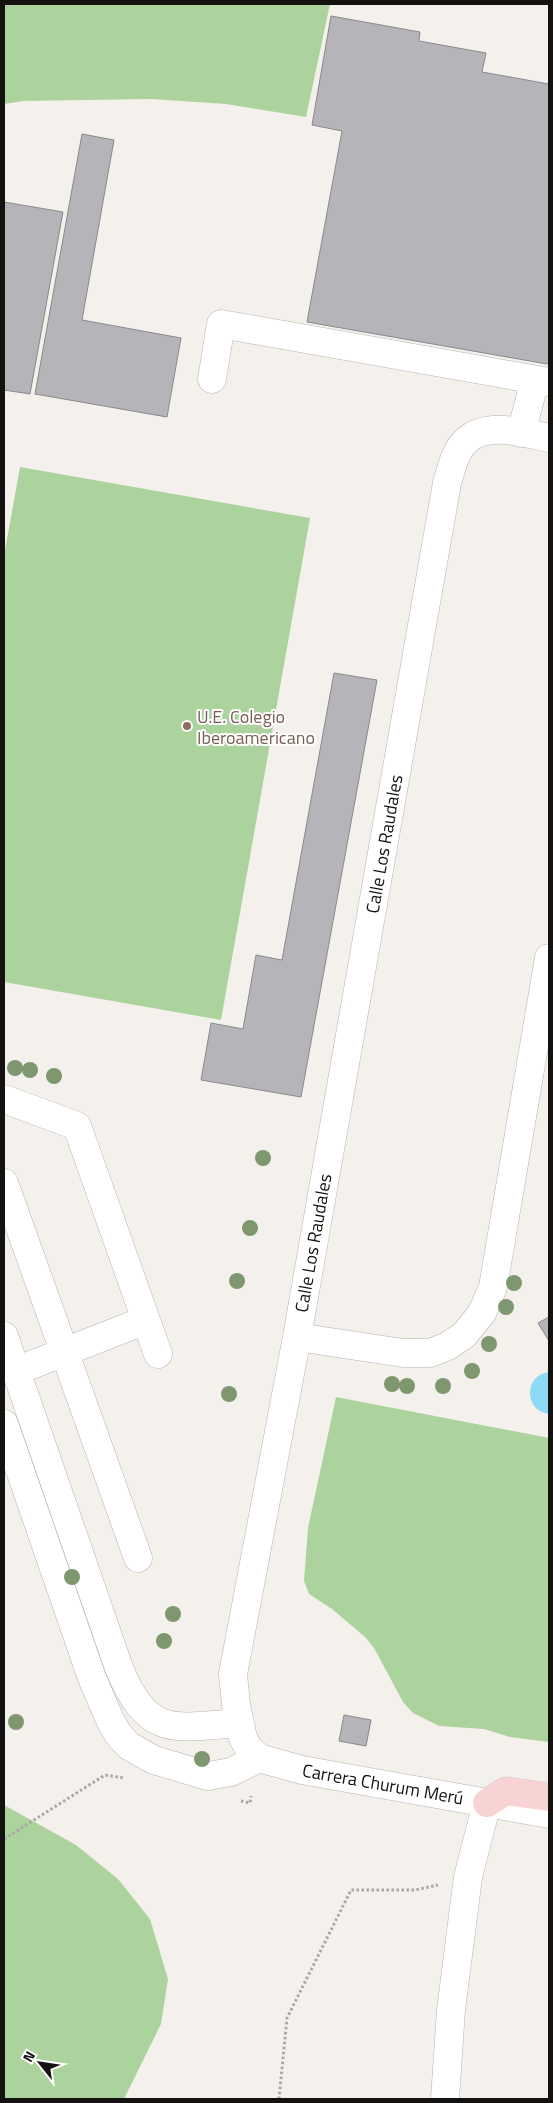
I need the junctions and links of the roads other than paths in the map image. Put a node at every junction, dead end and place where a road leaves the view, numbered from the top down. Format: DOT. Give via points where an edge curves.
graph roads {
  1 [pos="212,379"];
  2 [pos="542,381"];
  3 [pos="521,432"];
  4 [pos="549,438"];
  5 [pos="549,958"];
  6 [pos="538,1085"];
  7 [pos="4,1100"];
  8 [pos="4,1183"];
  9 [pos="146,1320"];
  10 [pos="4,1336"];
  11 [pos="297,1336"];
  12 [pos="64,1352"];
  13 [pos="158,1354"];
  14 [pos="16,1370"];
  15 [pos="4,1424"];
  16 [pos="138,1558"];
  17 [pos="239,1722"];
  18 [pos="259,1758"];
  19 [pos="549,1797"];
  20 [pos="487,1803"];
  21 [pos="549,1814"];
  22 [pos="445,2099"];
  1 -- 2 [label="street" via="221,324"];
  2 -- 3 [label="street"];
  3 -- 4 [label="street, Calle Los Raudales"];
  3 -- 11 [label="street, Calle Los Raudales" via="482,432 466,441 455,459 447,483"];
  5 -- 6 [label="street, Calle Los Raudales"];
  6 -- 11 [label="street, Calle Los Raudales" via="493,1287 482,1313 464,1335 430,1353 403,1353"];
  7 -- 9 [label="street" via="77,1126"];
  8 -- 12 [label="street"];
  9 -- 12 [label="street"];
  9 -- 13 [label="street"];
  10 -- 14 [label="street"];
  11 -- 17 [label="street, Calle Los Raudales" via="233,1674"];
  12 -- 14 [label="street"];
  12 -- 16 [label="street"];
  14 -- 17 [label="street" via="119,1668 135,1702 152,1717 174,1726"];
  15 -- 18 [label="street" via="92,1678 118,1734 129,1746 154,1760 208,1776 231,1772"];
  17 -- 18 [label="street" via="249,1749"];
  18 -- 20 [label="street, Carrera Churum Merú" via="302,1770"];
  19 -- 20 [label="main road" via="506,1791"];
  20 -- 21 [label="street, Carrera Churum Merú"];
  20 -- 22 [label="street" via="468,1877 451,2010"];
}
